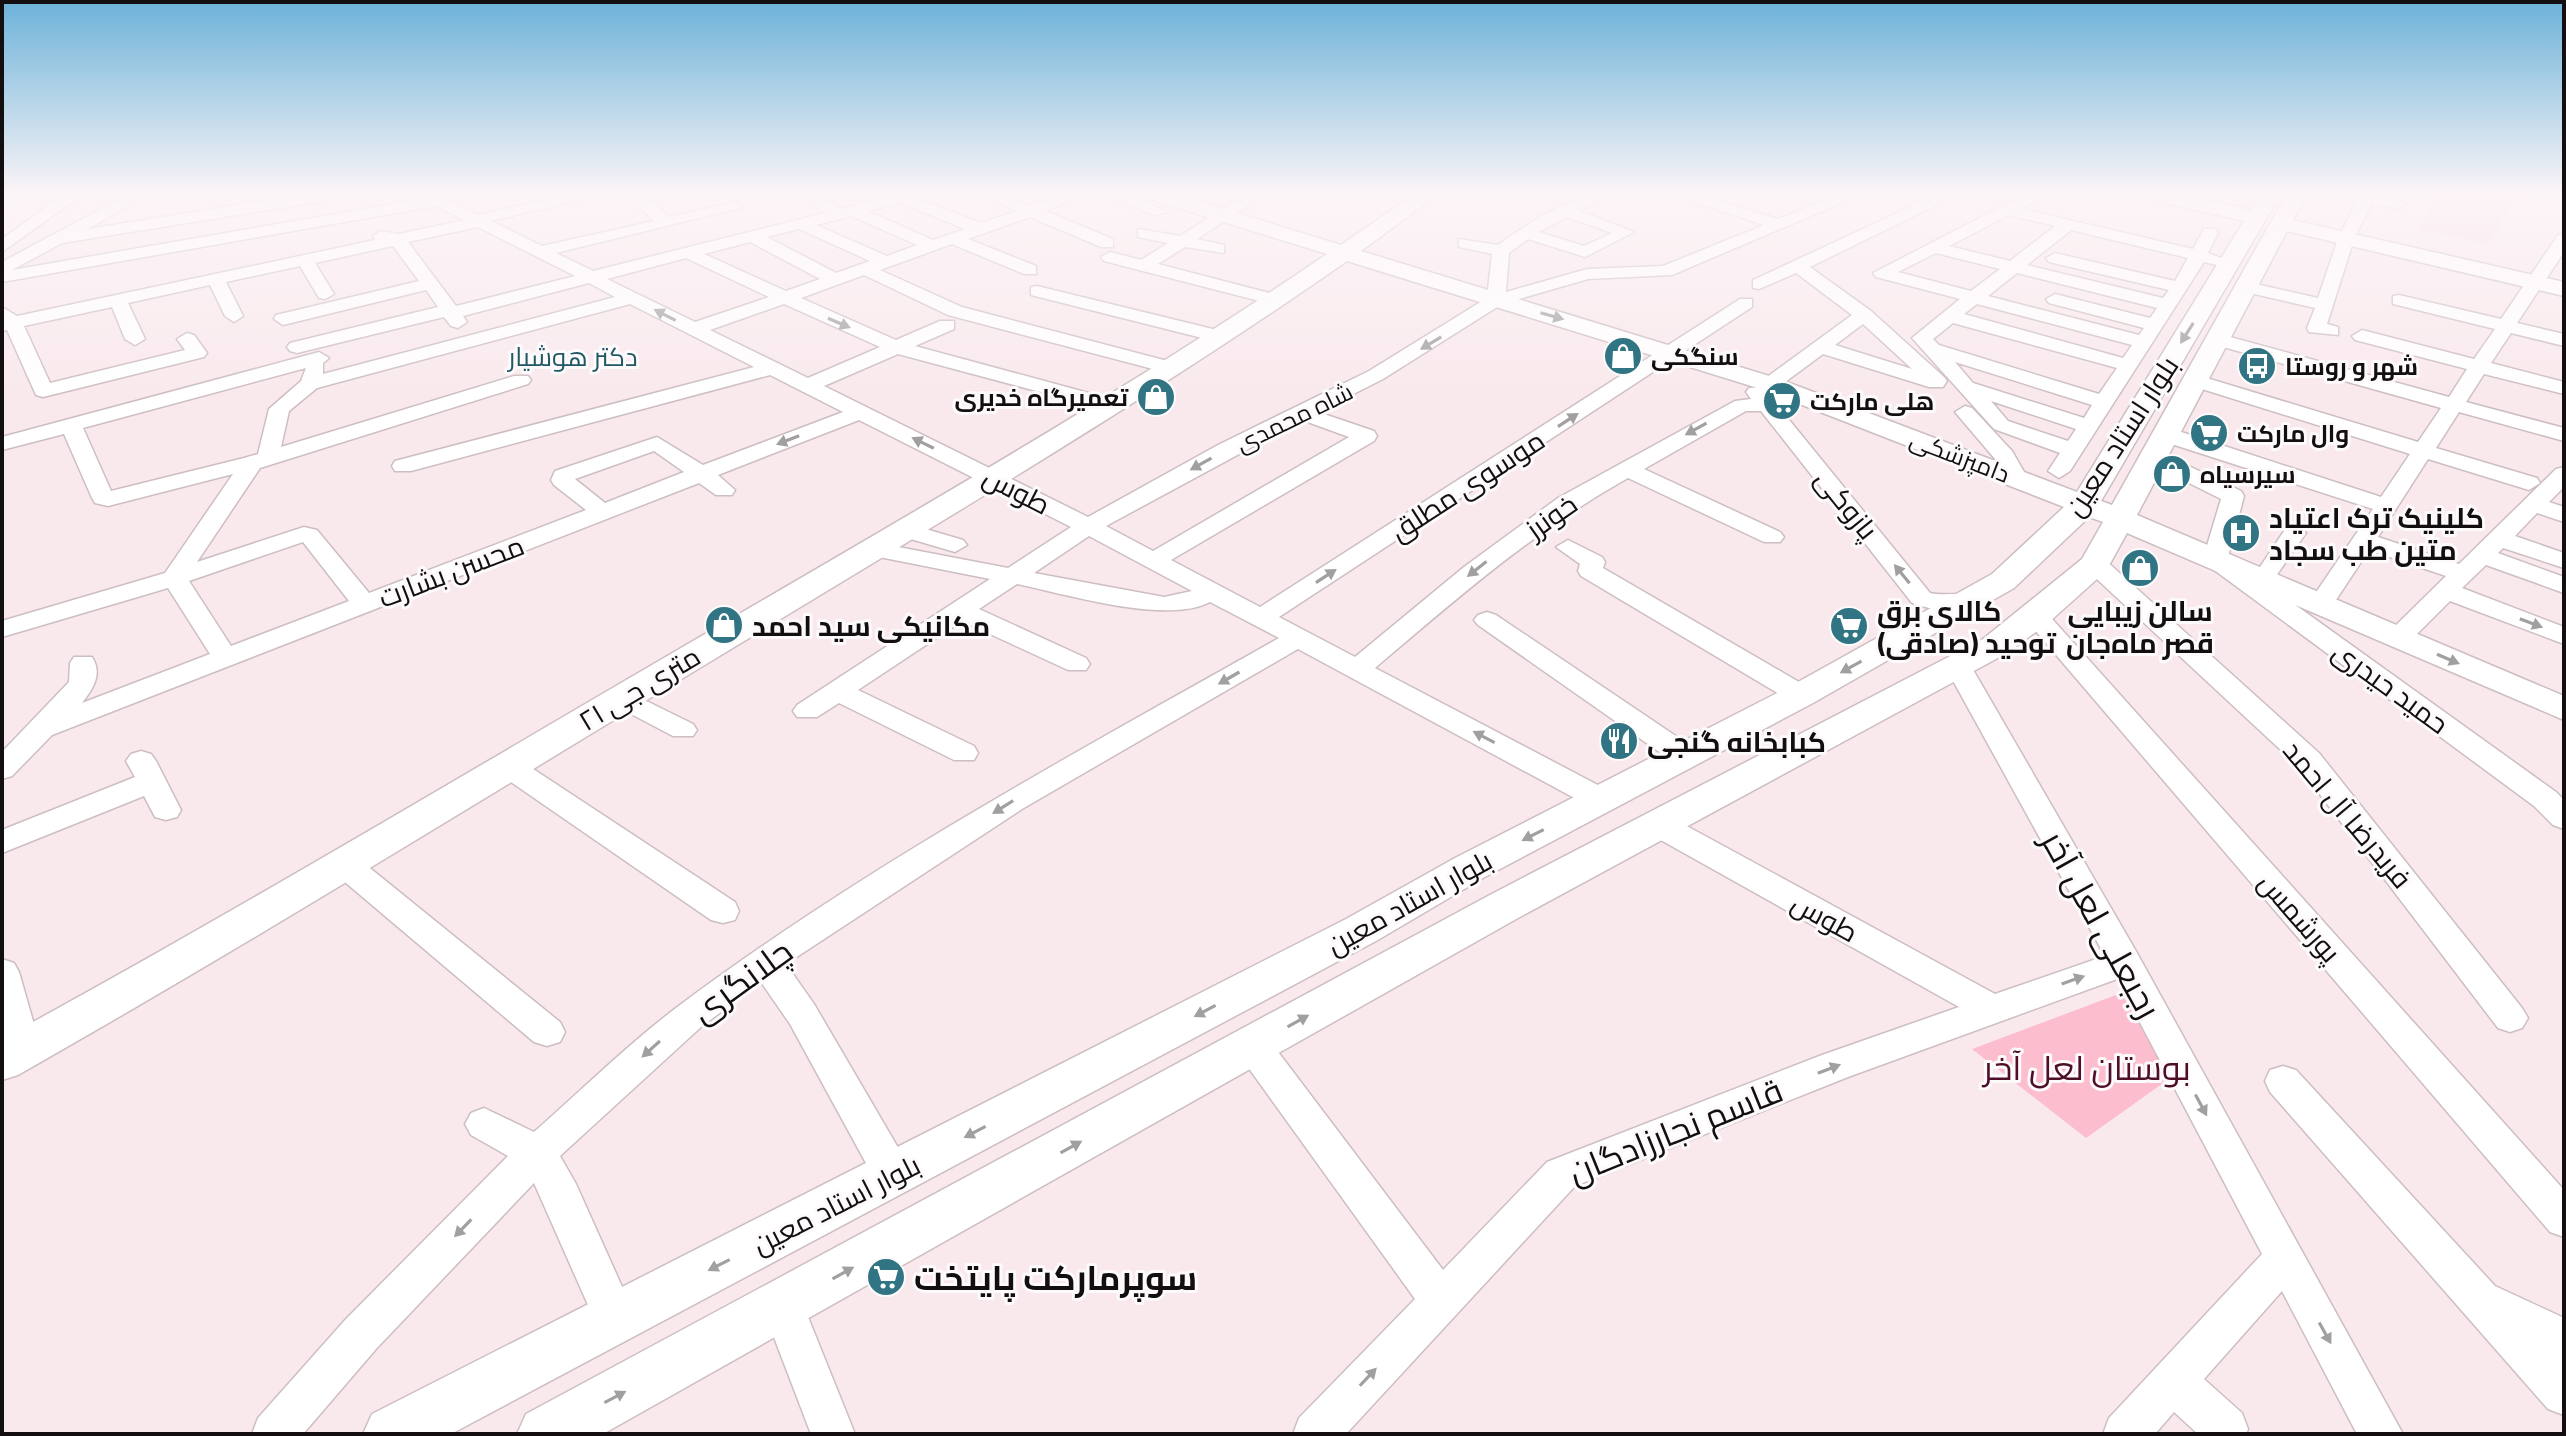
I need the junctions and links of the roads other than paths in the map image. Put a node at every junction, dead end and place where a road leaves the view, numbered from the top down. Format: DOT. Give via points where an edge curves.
graph roads {
  1 [pos="95,262"];
  2 [pos="233,262"];
  3 [pos="255,262"];
  4 [pos="306,262"];
  5 [pos="414,262"];
  6 [pos="560,262"];
  7 [pos="647,262"];
  8 [pos="707,262"];
  9 [pos="802,262"];
  10 [pos="886,262"];
  11 [pos="1010,262"];
  12 [pos="1135,262"];
  13 [pos="1150,262"];
  14 [pos="1329,262"];
  15 [pos="1375,262"];
  16 [pos="1500,262"];
  17 [pos="1687,262"];
  18 [pos="1802,262"];
  19 [pos="1903,262"];
  20 [pos="1914,262"];
  21 [pos="1993,262"];
  22 [pos="2019,262"];
  23 [pos="2074,262"];
  24 [pos="2190,262"];
  25 [pos="2192,262"];
  26 [pos="2254,262"];
  27 [pos="2339,262"];
  28 [pos="2446,262"];
  29 [pos="2557,262"];
  30 [pos="2195,263"];
  31 [pos="2231,263"];
  32 [pos="219,265"];
  33 [pos="1796,265"];
  34 [pos="1143,266"];
  35 [pos="2013,267"];
  36 [pos="1936,268"];
  37 [pos="865,269"];
  38 [pos="1030,270"];
  39 [pos="1964,275"];
  40 [pos="2,277"];
  41 [pos="589,277"];
  42 [pos="836,280"];
  43 [pos="1993,283"];
  44 [pos="2538,283"];
  45 [pos="430,284"];
  46 [pos="1759,284"];
  47 [pos="1084,285"];
  48 [pos="2179,287"];
  49 [pos="2247,287"];
  50 [pos="2564,289"];
  51 [pos="325,294"];
  52 [pos="122,297"];
  53 [pos="1974,297"];
  54 [pos="631,298"];
  55 [pos="782,298"];
  56 [pos="1127,298"];
  57 [pos="1275,300"];
  58 [pos="1496,300"];
  59 [pos="2399,300"];
  60 [pos="1746,303"];
  61 [pos="2168,305"];
  62 [pos="2325,305"];
  63 [pos="1108,309"];
  64 [pos="453,315"];
  65 [pos="1864,315"];
  66 [pos="234,316"];
  67 [pos="1950,316"];
  68 [pos="6,320"];
  69 [pos="947,325"];
  70 [pos="2156,325"];
  71 [pos="2509,326"];
  72 [pos="694,329"];
  73 [pos="2331,331"];
  74 [pos="2362,336"];
  75 [pos="1222,337"];
  76 [pos="135,339"];
  77 [pos="2216,339"];
  78 [pos="2564,340"];
  79 [pos="297,342"];
  80 [pos="2142,342"];
  81 [pos="897,347"];
  82 [pos="1820,347"];
  83 [pos="1932,349"];
  84 [pos="1673,352"];
  85 [pos="2127,365"];
  86 [pos="2482,366"];
  87 [pos="772,368"];
  88 [pos="1172,368"];
  89 [pos="521,380"];
  90 [pos="2193,380"];
  91 [pos="310,384"];
  92 [pos="1940,384"];
  93 [pos="211,386"];
  94 [pos="808,386"];
  95 [pos="1966,387"];
  96 [pos="2564,388"];
  97 [pos="1769,395"];
  98 [pos="2104,402"];
  99 [pos="1111,405"];
  100 [pos="2455,406"];
  101 [pos="861,412"];
  102 [pos="1301,413"];
  103 [pos="2131,423"];
  104 [pos="71,425"];
  105 [pos="2088,426"];
  106 [pos="2564,435"];
  107 [pos="2,444"];
  108 [pos="2158,445"];
  109 [pos="2073,450"];
  110 [pos="2425,451"];
  111 [pos="2239,458"];
  112 [pos="260,460"];
  113 [pos="403,466"];
  114 [pos="1625,468"];
  115 [pos="2059,471"];
  116 [pos="701,474"];
  117 [pos="2016,477"];
  118 [pos="992,478"];
  119 [pos="2561,481"];
  120 [pos="2216,486"];
  121 [pos="724,490"];
  122 [pos="2531,493"];
  123 [pos="2084,505"];
  124 [pos="2387,506"];
  125 [pos="602,512"];
  126 [pos="2564,515"];
  127 [pos="2119,518"];
  128 [pos="1088,526"];
  129 [pos="905,530"];
  130 [pos="2294,533"];
  131 [pos="1772,537"];
  132 [pos="2364,540"];
  133 [pos="2046,544"];
  134 [pos="955,545"];
  135 [pos="2491,546"];
  136 [pos="1568,547"];
  137 [pos="872,549"];
  138 [pos="2215,559"];
  139 [pos="1153,561"];
  140 [pos="2097,561"];
  141 [pos="2564,561"];
  142 [pos="1012,576"];
  143 [pos="174,578"];
  144 [pos="2264,580"];
  145 [pos="2454,582"];
  146 [pos="1999,585"];
  147 [pos="2564,586"];
  148 [pos="1211,591"];
  149 [pos="1967,602"];
  150 [pos="365,604"];
  151 [pos="2321,604"];
  152 [pos="960,610"];
  153 [pos="2036,616"];
  154 [pos="1260,618"];
  155 [pos="1487,620"];
  156 [pos="2,629"];
  157 [pos="2564,636"];
  158 [pos="2398,638"];
  159 [pos="1297,639"];
  160 [pos="226,658"];
  161 [pos="83,663"];
  162 [pos="1077,664"];
  163 [pos="1959,668"];
  164 [pos="1357,669"];
  165 [pos="837,691"];
  166 [pos="1801,695"];
  167 [pos="622,698"];
  168 [pos="2564,709"];
  169 [pos="807,711"];
  170 [pos="41,729"];
  171 [pos="683,730"];
  172 [pos="964,753"];
  173 [pos="1685,756"];
  174 [pos="508,766"];
  175 [pos="2,769"];
  176 [pos="1602,800"];
  177 [pos="166,810"];
  178 [pos="2564,818"];
  179 [pos="1661,826"];
  180 [pos="2,842"];
  181 [pos="344,864"];
  182 [pos="1469,868"];
  183 [pos="1503,907"];
  184 [pos="723,911"];
  185 [pos="1361,930"];
  186 [pos="765,961"];
  187 [pos="2125,962"];
  188 [pos="2,972"];
  189 [pos="1383,974"];
  190 [pos="1990,1008"];
  191 [pos="2510,1018"];
  192 [pos="547,1032"];
  193 [pos="1253,1046"];
  194 [pos="12,1055"];
  195 [pos="2283,1081"];
  196 [pos="484,1124"];
  197 [pos="537,1153"];
  198 [pos="893,1175"];
  199 [pos="2564,1219"];
  200 [pos="2283,1260"];
  201 [pos="1440,1299"];
  202 [pos="2482,1299"];
  203 [pos="783,1306"];
  204 [pos="615,1318"];
  205 [pos="2564,1340"];
  206 [pos="2173,1381"];
  207 [pos="2564,1393"];
  208 [pos="2226,1429"];
  209 [pos="274,1434"];
  210 [pos="392,1434"];
  211 [pos="546,1434"];
  212 [pos="833,1434"];
  213 [pos="1315,1434"];
  214 [pos="2125,1434"];
  215 [pos="2381,1434"];
  1 -- 40 [label="street"];
  2 -- 32 [label="street"];
  3 -- 32 [label="street"];
  4 -- 51 [label="street"];
  5 -- 45 [label="street"];
  6 -- 41 [label="street, طوس"];
  7 -- 41 [label="street"];
  8 -- 55 [label="street"];
  9 -- 42 [label="street"];
  10 -- 37 [label="street"];
  11 -- 38 [label="street"];
  12 -- 34 [label="street"];
  13 -- 34 [label="street"];
  14 -- 57 [label="main road, ۲۱ متری جی"];
  15 -- 58 [label="main road, دامپزشکی"];
  16 -- 58 [label="street"];
  17 -- 58 [label="street, شاه محمدی" via="1666,271 1587,274"];
  18 -- 33 [label="street"];
  19 -- 53 [label="street" via="1882,273"];
  20 -- 36 [label="street"];
  21 -- 35 [label="street"];
  22 -- 35 [label="street"];
  23 -- 48 [label="street"];
  24 -- 30 [label="street"];
  25 -- 30 [label="street"];
  26 -- 49 [label="main road, بلوار استاد معین"];
  27 -- 62 [label="street"];
  28 -- 44 [label="main road"];
  29 -- 44 [label="street"];
  30 -- 31 [label="street"];
  30 -- 48 [label="street"];
  31 -- 103 [label="main road, بلوار استاد معین, one-way"];
  32 -- 52 [label="street"];
  32 -- 66 [label="street"];
  33 -- 46 [label="street"];
  33 -- 65 [label="street"];
  34 -- 57 [label="street" via="1187,270"];
  35 -- 43 [label="street"];
  35 -- 61 [label="street"];
  37 -- 42 [label="street"];
  37 -- 88 [label="street" via="955,311"];
  39 -- 43 [label="street"];
  41 -- 54 [label="street, طوس"];
  41 -- 64 [label="street"];
  42 -- 55 [label="street"];
  43 -- 53 [label="street"];
  43 -- 70 [label="street"];
  44 -- 50 [label="main road"];
  44 -- 71 [label="street"];
  45 -- 64 [label="street"];
  45 -- 79 [label="street"];
  47 -- 63 [label="street" via="1061,278 1037,291"];
  48 -- 61 [label="street"];
  49 -- 62 [label="street"];
  49 -- 77 [label="main road, بلوار استاد معین"];
  52 -- 68 [label="street"];
  52 -- 76 [label="street"];
  53 -- 67 [label="street"];
  53 -- 80 [label="street"];
  72 -- 54 [label="street, طوس, one-way"];
  54 -- 91 [label="street"];
  55 -- 72 [label="street"];
  55 -- 81 [label="street, one-way"];
  56 -- 63 [label="street"];
  57 -- 75 [label="main road, ۲۱ متری جی"];
  58 -- 84 [label="main road, دامپزشکی, one-way"];
  58 -- 102 [label="street, شاه محمدی, one-way" via="1400,361"];
  59 -- 71 [label="street"];
  60 -- 84 [label="street, موسوی مطلق"];
  61 -- 70 [label="street"];
  62 -- 73 [label="street" via="2316,328"];
  63 -- 75 [label="street"];
  64 -- 79 [label="street"];
  65 -- 82 [label="street"];
  65 -- 92 [label="street"];
  67 -- 83 [label="street" via="1922,338"];
  67 -- 85 [label="street"];
  68 -- 93 [label="street" via="43,391 188,348"];
  69 -- 81 [label="street"];
  70 -- 80 [label="street"];
  71 -- 78 [label="street"];
  71 -- 86 [label="street"];
  72 -- 87 [label="street, طوس"];
  74 -- 86 [label="street"];
  75 -- 88 [label="main road, ۲۱ متری جی"];
  77 -- 90 [label="main road, بلوار استاد معین"];
  77 -- 100 [label="street"];
  79 -- 91 [label="street"];
  79 -- 93 [label="street"];
  80 -- 85 [label="street"];
  81 -- 94 [label="street"];
  81 -- 99 [label="street"];
  82 -- 92 [label="street"];
  82 -- 97 [label="street"];
  83 -- 95 [label="street"];
  83 -- 98 [label="street"];
  84 -- 97 [label="main road, دامپزشکی" via="1742,375"];
  154 -- 84 [label="street, موسوی مطلق, one-way"];
  85 -- 98 [label="street"];
  86 -- 96 [label="street"];
  86 -- 100 [label="street"];
  87 -- 94 [label="street, طوس"];
  87 -- 113 [label="street" via="624,400 581,427"];
  88 -- 99 [label="main road, ۲۱ متری جی"];
  89 -- 112 [label="street"];
  90 -- 108 [label="main road, بلوار استاد معین"];
  90 -- 110 [label="street"];
  91 -- 112 [label="street" via="279,409"];
  92 -- 117 [label="street"];
  93 -- 104 [label="street"];
  94 -- 101 [label="street, طوس"];
  95 -- 105 [label="street"];
  95 -- 109 [label="street" via="2001,425"];
  97 -- 114 [label="street, خونرز, one-way"];
  97 -- 117 [label="main road, دامپزشکی"];
  149 -- 97 [label="street, پازوکی, one-way" via="1941,604 1921,598"];
  98 -- 105 [label="street"];
  99 -- 118 [label="main road, ۲۱ متری جی"];
  100 -- 106 [label="street"];
  100 -- 110 [label="street"];
  101 -- 116 [label="street, محسن بشارت, one-way"];
  118 -- 101 [label="street, طوس, one-way"];
  102 -- 128 [label="street, شاه محمدی, one-way"];
  102 -- 139 [label="street" via="1366,436"];
  103 -- 108 [label="main road"];
  103 -- 123 [label="main road, بلوار استاد معین"];
  104 -- 107 [label="street"];
  104 -- 112 [label="street" via="103,499"];
  105 -- 109 [label="street"];
  108 -- 111 [label="street"];
  108 -- 120 [label="street"];
  108 -- 127 [label="main road, بلوار استاد معین"];
  109 -- 115 [label="street"];
  110 -- 122 [label="street"];
  110 -- 124 [label="street"];
  111 -- 120 [label="street"];
  111 -- 124 [label="street"];
  112 -- 143 [label="street"];
  114 -- 131 [label="street"];
  114 -- 164 [label="street, خونرز, one-way" via="1540,522"];
  116 -- 121 [label="street"];
  116 -- 125 [label="street, محسن بشارت"];
  116 -- 125 [label="street" via="657,443 563,476"];
  117 -- 123 [label="main road, دامپزشکی"];
  117 -- 133 [label="main road" via="2035,509"];
  118 -- 128 [label="street, طوس"];
  118 -- 129 [label="main road, ۲۱ متری جی"];
  119 -- 122 [label="street"];
  120 -- 138 [label="street" via="2233,496"];
  122 -- 126 [label="street"];
  122 -- 135 [label="street"];
  123 -- 127 [label="main road, دامپزشکی"];
  123 -- 133 [label="main road, بلوار استاد معین"];
  124 -- 132 [label="street"];
  125 -- 150 [label="street, محسن بشارت"];
  127 -- 138 [label="main road, دامپزشکی"];
  127 -- 140 [label="main road, بلوار استاد معین"];
  128 -- 139 [label="street, طوس"];
  128 -- 142 [label="street, شاه محمدی"];
  129 -- 134 [label="street"];
  129 -- 137 [label="main road, ۲۱ متری جی"];
  130 -- 144 [label="street"];
  132 -- 145 [label="street"];
  132 -- 151 [label="street"];
  133 -- 146 [label="main road, بلوار استاد معین"];
  135 -- 141 [label="street"];
  135 -- 145 [label="street"];
  135 -- 147 [label="street"];
  136 -- 166 [label="street" via="1593,562 1590,571"];
  137 -- 142 [label="street"];
  137 -- 167 [label="main road, ۲۱ متری جی"];
  138 -- 140 [label="main road" via="2140,546 2122,548"];
  138 -- 144 [label="main road, دامپزشکی"];
  138 -- 178 [label="street, حمید حیدری"];
  139 -- 148 [label="street, طوس"];
  140 -- 153 [label="main road, بلوار استاد معین"];
  140 -- 191 [label="street, فریدرضا آل احمد" via="2309,760"];
  142 -- 148 [label="street" via="1175,606"];
  142 -- 152 [label="street, شاه محمدی"];
  143 -- 150 [label="street" via="309,535"];
  143 -- 156 [label="street"];
  143 -- 160 [label="street"];
  144 -- 151 [label="main road, دامپزشکی"];
  145 -- 157 [label="street, one-way"];
  145 -- 158 [label="street"];
  146 -- 149 [label="main road, بلوار استاد معین"];
  146 -- 153 [label="main road" via="2022,580 2039,584 2046,594"];
  148 -- 154 [label="street, طوس"];
  149 -- 166 [label="main road, بلوار استاد معین, one-way"];
  150 -- 160 [label="street, محسن بشارت"];
  151 -- 158 [label="main road, دامپزشکی"];
  152 -- 162 [label="street"];
  152 -- 165 [label="street, شاه محمدی"];
  153 -- 163 [label="main road, بلوار استاد معین"];
  153 -- 199 [label="street, پورشمس"];
  154 -- 159 [label="street, طوس"];
  155 -- 173 [label="street"];
  158 -- 168 [label="main road, دامپزشکی, one-way"];
  159 -- 164 [label="street, طوس"];
  159 -- 186 [label="street, چلانگری, one-way" via="1011,802"];
  160 -- 170 [label="street, محسن بشارت"];
  161 -- 170 [label="street" via="83,683"];
  163 -- 179 [label="main road, بلوار استاد معین"];
  163 -- 187 [label="street, رجبعلی لعل آخر"];
  176 -- 164 [label="street, طوس, one-way"];
  165 -- 169 [label="street, شاه محمدی"];
  165 -- 172 [label="street"];
  166 -- 173 [label="main road, بلوار استاد معین"];
  167 -- 171 [label="street"];
  167 -- 174 [label="main road, ۲۱ متری جی"];
  170 -- 175 [label="street"];
  173 -- 176 [label="main road, بلوار استاد معین"];
  174 -- 181 [label="main road, ۲۱ متری جی"];
  174 -- 184 [label="street"];
  176 -- 182 [label="main road, بلوار استاد معین, one-way"];
  177 -- 180 [label="street" via="146,771"];
  179 -- 183 [label="main road, بلوار استاد معین"];
  179 -- 190 [label="street, طوس"];
  181 -- 192 [label="street"];
  181 -- 194 [label="main road, ۲۱ متری جی"];
  182 -- 183 [label="main road" via="1447,888 1447,900 1471,913"];
  182 -- 185 [label="main road, بلوار استاد معین"];
  183 -- 189 [label="main road, بلوار استاد معین"];
  185 -- 189 [label="main road" via="1389,928 1406,945"];
  185 -- 198 [label="main road, بلوار استاد معین, one-way"];
  186 -- 197 [label="street, چلانگری, one-way" via="689,1017"];
  186 -- 198 [label="street" via="802,1014"];
  190 -- 187 [label="street, قاسم نجارزادگان, one-way"];
  187 -- 200 [label="street, رجبعلی لعل آخر, one-way"];
  188 -- 194 [label="street"];
  193 -- 189 [label="main road, بلوار استاد معین, one-way"];
  201 -- 190 [label="street, قاسم نجارزادگان, one-way" via="1561,1174"];
  193 -- 201 [label="street"];
  203 -- 193 [label="main road, بلوار استاد معین, one-way"];
  195 -- 202 [label="street"];
  196 -- 197 [label="street"];
  197 -- 204 [label="street" via="562,1196"];
  197 -- 209 [label="street, چلانگری, one-way" via="361,1334"];
  198 -- 204 [label="main road, بلوار استاد معین, one-way"];
  200 -- 206 [label="street"];
  200 -- 215 [label="street, رجبعلی لعل آخر, one-way"];
  213 -- 201 [label="street, قاسم نجارزادگان, one-way"];
  202 -- 205 [label="street"];
  202 -- 207 [label="street"];
  211 -- 203 [label="main road, بلوار استاد معین, one-way"];
  203 -- 212 [label="street"];
  204 -- 210 [label="main road, بلوار استاد معین"];
  206 -- 208 [label="street"];
  206 -- 214 [label="street"];
}
